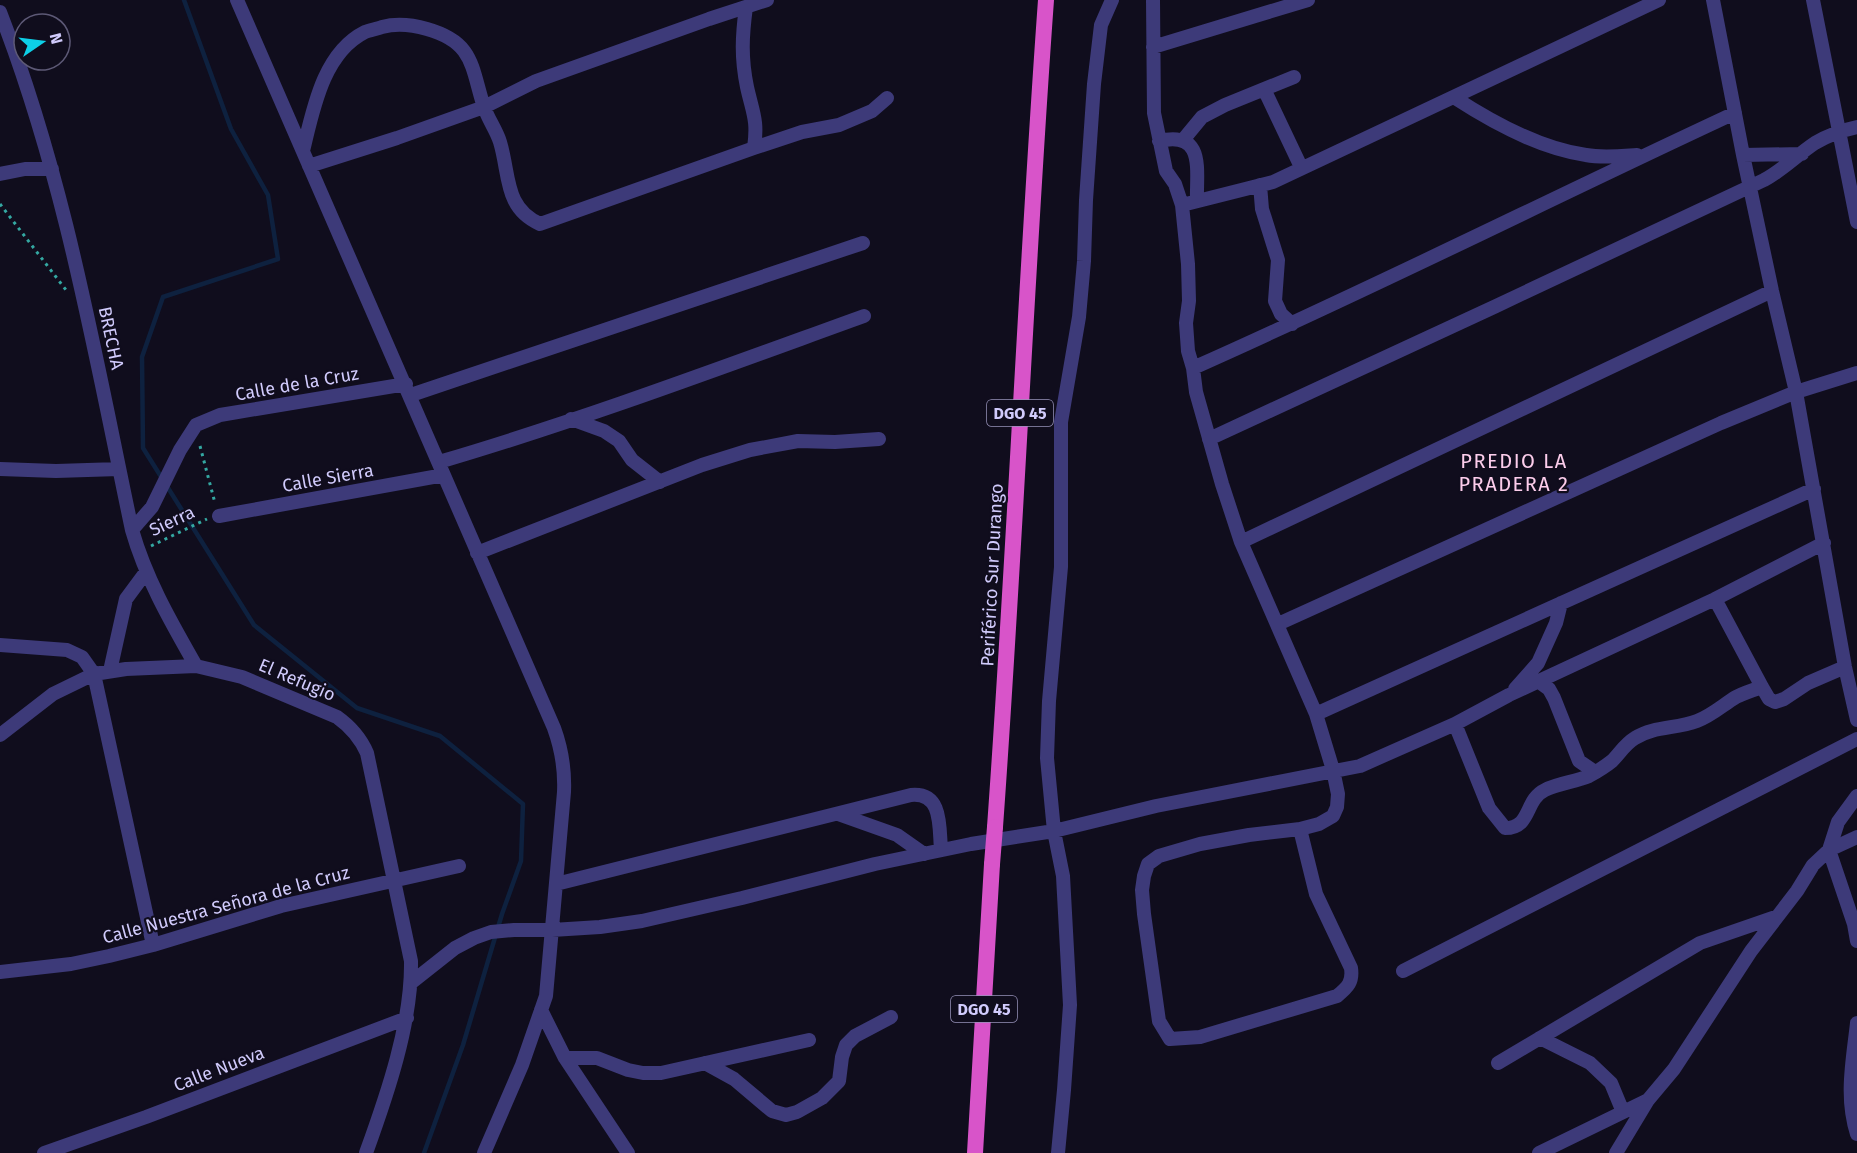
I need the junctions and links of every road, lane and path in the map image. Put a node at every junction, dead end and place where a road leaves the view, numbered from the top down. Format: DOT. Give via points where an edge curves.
graph roads {
  1 [pos="237,0"];
  2 [pos="767,0"];
  3 [pos="1047,0"];
  4 [pos="1112,0"];
  5 [pos="1153,0"];
  6 [pos="1308,0"];
  7 [pos="1659,0"];
  8 [pos="1713,0"];
  9 [pos="1813,0"];
  10 [pos="746,7"];
  11 [pos="0,12"];
  12 [pos="1153,47"];
  13 [pos="1294,77"];
  14 [pos="1264,89"];
  15 [pos="887,98"];
  16 [pos="1455,98"];
  17 [pos="484,107"];
  18 [pos="1735,114"];
  19 [pos="1857,127"];
  20 [pos="1840,131"];
  21 [pos="1183,140"];
  22 [pos="1160,141"];
  23 [pos="754,148"];
  24 [pos="303,151"];
  25 [pos="1647,154"];
  26 [pos="1802,154"];
  27 [pos="1743,155"];
  28 [pos="309,166"];
  29 [pos="1301,167"];
  30 [pos="52,169"];
  31 [pos="0,174"];
  32 [pos="1260,185"];
  33 [pos="1749,185"];
  34 [pos="1197,201"];
  35 [pos="0,204"];
  36 [pos="1182,205"];
  37 [pos="1857,222"];
  38 [pos="863,243"];
  39 [pos="1772,291"];
  40 [pos="69,293"];
  41 [pos="864,316"];
  42 [pos="1292,324"];
  43 [pos="1194,368"];
  44 [pos="1857,373"];
  45 [pos="408,390"];
  46 [pos="1796,392"];
  47 [pos="571,419"];
  48 [pos="196,425"];
  49 [pos="879,439"];
  50 [pos="1209,439"];
  51 [pos="439,462"];
  52 [pos="0,469"];
  53 [pos="119,469"];
  54 [pos="444,476"];
  55 [pos="660,482"];
  56 [pos="1814,489"];
  57 [pos="219,516"];
  58 [pos="132,530"];
  59 [pos="1241,542"];
  60 [pos="1824,543"];
  61 [pos="138,551"];
  62 [pos="477,553"];
  63 [pos="146,572"];
  64 [pos="1715,599"];
  65 [pos="1560,603"];
  66 [pos="1278,624"];
  67 [pos="0,645"];
  68 [pos="196,666"];
  69 [pos="1845,668"];
  70 [pos="110,671"];
  71 [pos="94,674"];
  72 [pos="1538,681"];
  73 [pos="1762,687"];
  74 [pos="1509,695"];
  75 [pos="1316,714"];
  76 [pos="1857,720"];
  77 [pos="1455,724"];
  78 [pos="1,732"];
  79 [pos="1857,740"];
  80 [pos="1333,770"];
  81 [pos="1595,772"];
  82 [pos="1857,796"];
  83 [pos="838,814"];
  84 [pos="1300,829"];
  85 [pos="1054,831"];
  86 [pos="1857,837"];
  87 [pos="941,850"];
  88 [pos="1828,850"];
  89 [pos="924,854"];
  90 [pos="459,866"];
  91 [pos="395,879"];
  92 [pos="556,884"];
  93 [pos="1778,916"];
  94 [pos="552,930"];
  95 [pos="1857,941"];
  96 [pos="153,945"];
  97 [pos="1403,971"];
  98 [pos="0,972"];
  99 [pos="412,982"];
  100 [pos="541,1010"];
  101 [pos="891,1017"];
  102 [pos="407,1018"];
  103 [pos="1857,1023"];
  104 [pos="1540,1038"];
  105 [pos="809,1040"];
  106 [pos="565,1058"];
  107 [pos="1498,1062"];
  108 [pos="705,1063"];
  109 [pos="1648,1100"];
  110 [pos="1623,1112"];
  111 [pos="1857,1134"];
  112 [pos="44,1153"];
  113 [pos="366,1153"];
  114 [pos="484,1153"];
  115 [pos="628,1153"];
  116 [pos="975,1153"];
  117 [pos="1058,1153"];
  118 [pos="1539,1153"];
  119 [pos="1616,1153"];
  1 -- 24 [label="street"];
  2 -- 10 [label="street"];
  3 -- 116 [label="highway, Periférico Sur Durango / DGO 45, bridge"];
  4 -- 85 [label="street" via="1101,25 1079,318 1061,422 1061,567 1047,758"];
  5 -- 12 [label="street"];
  6 -- 12 [label="street"];
  7 -- 16 [label="street"];
  8 -- 18 [label="street"];
  9 -- 20 [label="street"];
  10 -- 17 [label="street" via="536,81"];
  10 -- 23 [label="street" via="741,41 747,88 756,116"];
  11 -- 30 [label="street, BRECHA"];
  12 -- 22 [label="street" via="1154,113"];
  13 -- 14 [label="street"];
  14 -- 21 [label="street" via="1202,117"];
  14 -- 29 [label="street"];
  15 -- 23 [label="street" via="872,111 839,125"];
  16 -- 25 [label="street" via="1514,132 1551,146 1586,155"];
  16 -- 29 [label="street"];
  17 -- 23 [label="street" via="500,141 518,207 540,224"];
  17 -- 24 [label="street" via="471,60 460,46 430,30 410,25 387,26 365,32 343,48 328,72"];
  17 -- 28 [label="street"];
  18 -- 25 [label="street"];
  18 -- 27 [label="street"];
  19 -- 20 [label="street"];
  20 -- 26 [label="street"];
  20 -- 37 [label="street"];
  21 -- 22 [label="street"];
  21 -- 34 [label="street" via="1196,154"];
  22 -- 36 [label="street" via="1166,171"];
  24 -- 28 [label="street"];
  25 -- 42 [label="street"];
  26 -- 27 [label="street"];
  26 -- 33 [label="street" via="1779,171"];
  27 -- 33 [label="street"];
  28 -- 45 [label="street"];
  29 -- 32 [label="street"];
  30 -- 31 [label="street"];
  30 -- 53 [label="street, BRECHA" via="89,320"];
  32 -- 34 [label="street"];
  32 -- 42 [label="street" via="1262,209 1278,260 1275,302"];
  33 -- 39 [label="street"];
  33 -- 50 [label="street"];
  34 -- 36 [label="street"];
  35 -- 40 [label="path"];
  36 -- 43 [label="street" via="1188,264 1188,351"];
  38 -- 45 [label="street, Calle de la Cruz"];
  39 -- 46 [label="street"];
  39 -- 59 [label="street"];
  41 -- 47 [label="street"];
  42 -- 43 [label="street"];
  43 -- 50 [label="street" via="1196,392"];
  44 -- 46 [label="street"];
  45 -- 48 [label="street, Calle de la Cruz" via="220,415"];
  45 -- 51 [label="street"];
  46 -- 56 [label="street"];
  46 -- 66 [label="street"];
  47 -- 51 [label="street"];
  47 -- 55 [label="street" via="619,441 632,460"];
  48 -- 57 [label="path"];
  48 -- 58 [label="street" via="152,507"];
  49 -- 55 [label="street" via="780,443"];
  50 -- 59 [label="street"];
  51 -- 54 [label="street"];
  52 -- 53 [label="street"];
  53 -- 58 [label="street, BRECHA"];
  54 -- 57 [label="street, Calle Sierra"];
  54 -- 62 [label="street"];
  55 -- 62 [label="street"];
  56 -- 60 [label="street"];
  56 -- 65 [label="street"];
  57 -- 61 [label="path, Sierra"];
  58 -- 61 [label="street, BRECHA"];
  59 -- 66 [label="street"];
  60 -- 64 [label="street"];
  60 -- 69 [label="street"];
  61 -- 63 [label="street, BRECHA"];
  62 -- 92 [label="street" via="561,749 565,770"];
  63 -- 68 [label="street, BRECHA"];
  63 -- 70 [label="street" via="126,599"];
  64 -- 72 [label="street"];
  64 -- 73 [label="street"];
  65 -- 74 [label="street" via="1556,623 1538,663"];
  65 -- 75 [label="street"];
  66 -- 75 [label="street"];
  67 -- 71 [label="street" via="67,650 82,657"];
  68 -- 70 [label="street, El Refugio"];
  68 -- 91 [label="street, El Refugio" via="242,677 350,726 367,753"];
  69 -- 73 [label="street" via="1775,702"];
  69 -- 76 [label="street"];
  70 -- 71 [label="street, El Refugio"];
  71 -- 78 [label="street, El Refugio" via="53,694"];
  71 -- 96 [label="street"];
  72 -- 74 [label="street"];
  72 -- 81 [label="street" via="1554,698 1579,761"];
  73 -- 81 [label="street" via="1738,696 1697,721 1652,730 1635,738"];
  74 -- 77 [label="street"];
  75 -- 80 [label="street"];
  77 -- 80 [label="street" via="1360,765"];
  77 -- 81 [label="street" via="1489,808 1505,828 1519,824 1543,790"];
  79 -- 97 [label="street"];
  80 -- 84 [label="street" via="1338,794 1334,816"];
  80 -- 85 [label="street"];
  82 -- 88 [label="street" via="1838,822"];
  83 -- 87 [label="street" via="922,794 930,798 938,815"];
  83 -- 89 [label="street" via="897,835"];
  83 -- 92 [label="street"];
  84 -- 84 [label="street" via="1316,894 1351,968 1353,979 1348,988 1337,996 1200,1037 1170,1039 1159,1021 1144,914 1142,890 1148,864 1159,856 1189,847"];
  85 -- 87 [label="street"];
  85 -- 117 [label="street" via="1063,876 1070,1005"];
  86 -- 88 [label="street"];
  87 -- 89 [label="street"];
  88 -- 93 [label="street"];
  88 -- 95 [label="street"];
  89 -- 94 [label="street" via="642,921"];
  90 -- 91 [label="street, Calle Nuestra Señora de la Cruz"];
  91 -- 96 [label="street, Calle Nuestra Señora de la Cruz" via="281,906"];
  91 -- 99 [label="street, El Refugio"];
  92 -- 94 [label="street"];
  93 -- 104 [label="street" via="1700,943"];
  93 -- 109 [label="street" via="1674,1069"];
  94 -- 99 [label="street" via="491,932 474,938"];
  94 -- 100 [label="street" via="546,996"];
  96 -- 98 [label="street, Calle Nuestra Señora de la Cruz" via="71,964"];
  99 -- 102 [label="street, El Refugio"];
  100 -- 106 [label="street"];
  100 -- 114 [label="street"];
  101 -- 108 [label="street" via="846,1045 839,1081 822,1098 797,1112 772,1111 734,1079"];
  102 -- 112 [label="street, Calle Nueva"];
  102 -- 113 [label="street, El Refugio"];
  103 -- 111 [label="street" via="1850,1084"];
  104 -- 107 [label="street"];
  104 -- 110 [label="street" via="1590,1063 1611,1083"];
  105 -- 108 [label="street"];
  106 -- 108 [label="street" via="597,1058 643,1073"];
  106 -- 115 [label="street"];
  109 -- 110 [label="street"];
  109 -- 119 [label="street"];
  110 -- 118 [label="street"];
}
